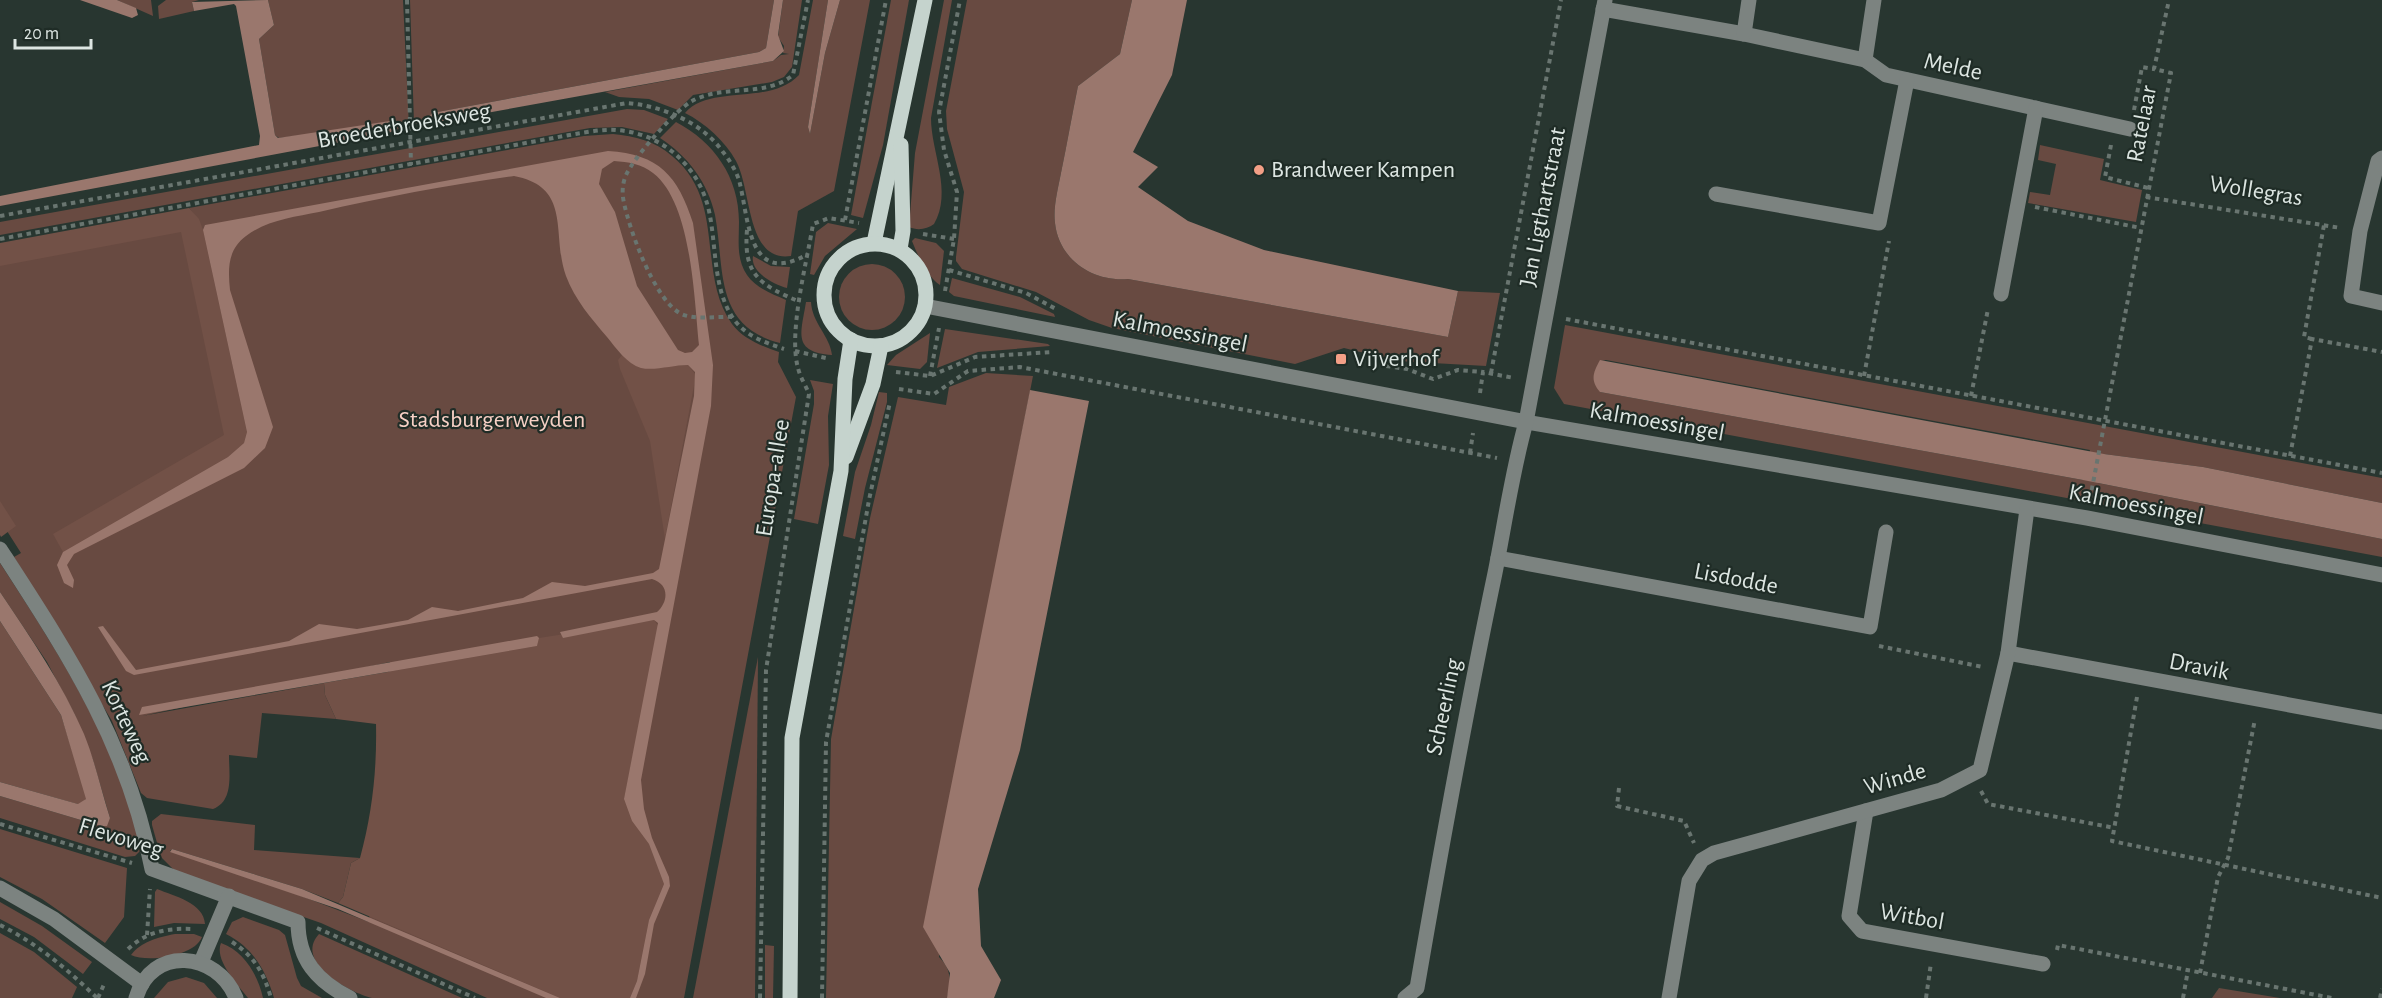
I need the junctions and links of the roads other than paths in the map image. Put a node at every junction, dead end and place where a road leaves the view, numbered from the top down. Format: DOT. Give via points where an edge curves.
graph roads {
  1 [pos="925,0"];
  2 [pos="1749,0"];
  3 [pos="1874,0"];
  4 [pos="1604,5"];
  5 [pos="1744,33"];
  6 [pos="1865,60"];
  7 [pos="1907,80"];
  8 [pos="2036,108"];
  9 [pos="901,124"];
  10 [pos="2123,127"];
  11 [pos="2382,158"];
  12 [pos="1716,194"];
  13 [pos="874,243"];
  14 [pos="900,249"];
  15 [pos="2001,294"];
  16 [pos="2382,303"];
  17 [pos="925,306"];
  18 [pos="851,340"];
  19 [pos="881,346"];
  20 [pos="1526,422"];
  21 [pos="841,471"];
  22 [pos="2028,509"];
  23 [pos="1886,532"];
  24 [pos="0,549"];
  25 [pos="1498,558"];
  26 [pos="2382,575"];
  27 [pos="2008,653"];
  28 [pos="2382,722"];
  29 [pos="1866,811"];
  30 [pos="152,870"];
  31 [pos="0,888"];
  32 [pos="229,896"];
  33 [pos="201,962"];
  34 [pos="2043,964"];
  35 [pos="139,991"];
  36 [pos="236,998"];
  37 [pos="350,998"];
  38 [pos="790,998"];
  39 [pos="1405,998"];
  40 [pos="1669,998"];
  1 -- 9 [label="main road"];
  2 -- 5 [label="street"];
  3 -- 6 [label="street"];
  4 -- 5 [label="street, Melde"];
  4 -- 20 [label="street, Jan Ligthartstraat"];
  5 -- 6 [label="street, Melde"];
  6 -- 7 [label="street, Melde" via="1886,75"];
  7 -- 8 [label="street, Melde"];
  7 -- 12 [label="street" via="1879,223"];
  8 -- 10 [label="street, Melde"];
  8 -- 15 [label="street"];
  9 -- 13 [label="main road"];
  9 -- 14 [label="main road"];
  11 -- 16 [label="street" via="2360,231 2351,296"];
  13 -- 14 [label="main road"];
  13 -- 18 [label="main road" via="852,249 835,263 825,283 825,305 834,326"];
  14 -- 17 [label="main road" via="916,263 925,282"];
  17 -- 19 [label="main road" via="918,324 902,339"];
  17 -- 20 [label="street, Kalmoessingel"];
  18 -- 19 [label="main road" via="865,346"];
  18 -- 21 [label="main road" via="844,379"];
  19 -- 21 [label="main road" via="873,384"];
  20 -- 22 [label="street, Kalmoessingel"];
  20 -- 25 [label="street, Scheerling"];
  21 -- 38 [label="main road" via="792,738"];
  22 -- 26 [label="street, Kalmoessingel"];
  22 -- 27 [label="street"];
  23 -- 25 [label="street, Lisdodde" via="1870,627"];
  24 -- 30 [label="street, Korteweg" via="82,680 114,743 143,824"];
  25 -- 39 [label="street, Scheerling" via="1456,758 1417,988"];
  27 -- 28 [label="street, Dravik"];
  27 -- 29 [label="street, Winde" via="1980,770 1941,790"];
  29 -- 34 [label="street, Witbol" via="1849,916 1862,931"];
  29 -- 40 [label="street, Winde" via="1714,853 1702,860 1689,881"];
  30 -- 32 [label="street, Flevoweg"];
  31 -- 35 [label="street" via="54,919"];
  32 -- 33 [label="street"];
  32 -- 37 [label="street, Flevoweg" via="298,922 298,938 308,966 318,978"];
  33 -- 35 [label="street" via="188,960 164,965 153,971"];
  33 -- 36 [label="street" via="223,976"];
}
